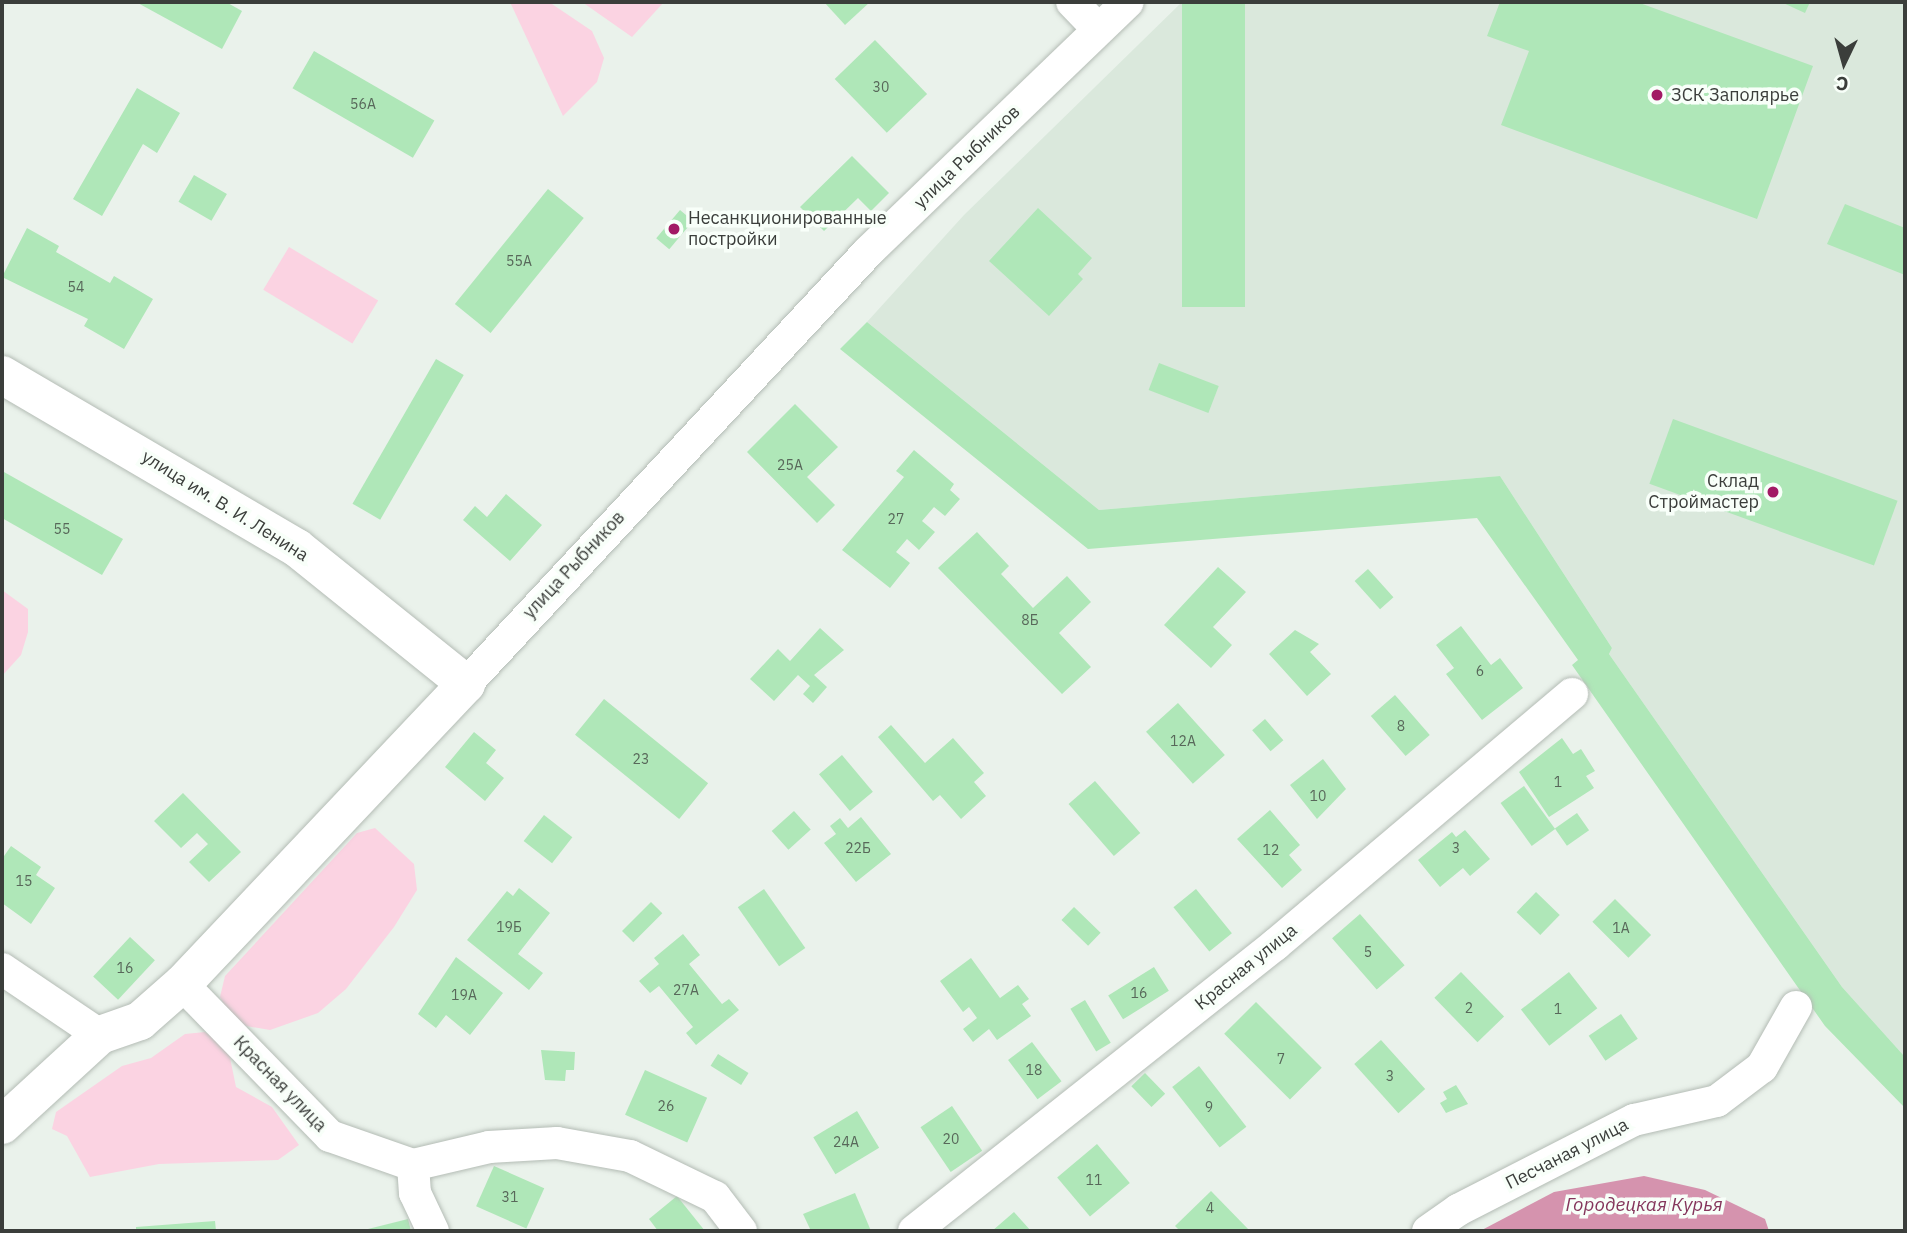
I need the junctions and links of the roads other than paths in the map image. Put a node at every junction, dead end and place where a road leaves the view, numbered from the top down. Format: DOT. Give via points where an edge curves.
graph roads {
  1 [pos="1072,2"];
  2 [pos="1128,2"];
  3 [pos="1098,29"];
  4 [pos="2,375"];
  5 [pos="466,684"];
  6 [pos="1572,694"];
  7 [pos="2,969"];
  8 [pos="182,984"];
  9 [pos="1796,1007"];
  10 [pos="100,1035"];
  11 [pos="2,1125"];
  12 [pos="413,1165"];
  13 [pos="433,1231"];
  14 [pos="741,1231"];
  15 [pos="914,1231"];
  16 [pos="1428,1231"];
  1 -- 3 [label="street"];
  2 -- 3 [label="street, улица Рыбников"];
  3 -- 5 [label="street, улица Рыбников" via="869,251"];
  4 -- 5 [label="main road, улица им. В. И. Ленина" via="297,548"];
  5 -- 8 [label="main road, улица Рыбников"];
  6 -- 15 [label="street, Красная улица" via="1275,945"];
  7 -- 10 [label="street"];
  8 -- 10 [label="main road, улица Рыбников" via="140,1021"];
  8 -- 12 [label="street, Красная улица" via="330,1136"];
  9 -- 16 [label="street, Песчаная улица" via="1762,1067 1717,1101 1634,1120 1458,1210"];
  10 -- 11 [label="main road"];
  12 -- 13 [label="street" via="415,1193"];
  12 -- 14 [label="street" via="489,1147 557,1143 630,1156 715,1197"];
}
